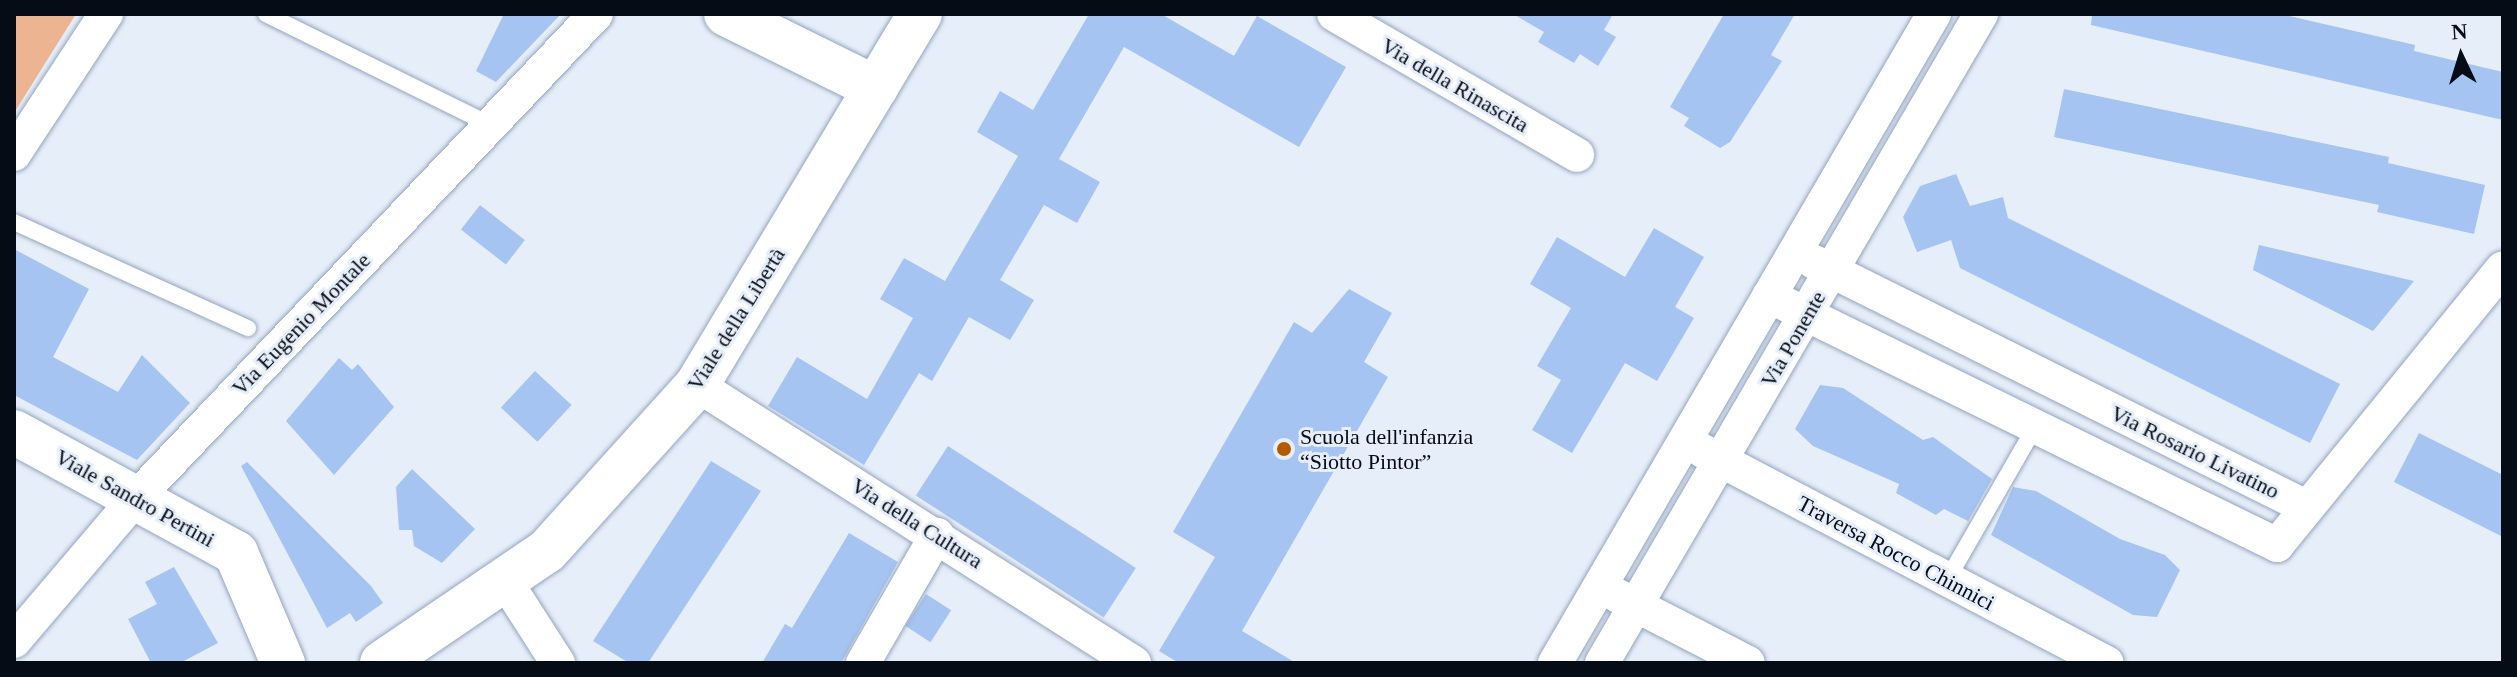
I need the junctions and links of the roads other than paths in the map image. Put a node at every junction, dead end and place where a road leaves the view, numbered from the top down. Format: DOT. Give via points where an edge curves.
graph roads {
  1 [pos="106,14"];
  2 [pos="266,14"];
  3 [pos="596,14"];
  4 [pos="726,14"];
  5 [pos="920,14"];
  6 [pos="1334,14"];
  7 [pos="1934,14"];
  8 [pos="1981,14"];
  9 [pos="876,88"];
  10 [pos="491,125"];
  11 [pos="14,154"];
  12 [pos="1577,155"];
  13 [pos="14,222"];
  14 [pos="1795,252"];
  15 [pos="2503,268"];
  16 [pos="1832,271"];
  17 [pos="1769,296"];
  18 [pos="1808,314"];
  19 [pos="248,328"];
  20 [pos="697,385"];
  21 [pos="2036,425"];
  22 [pos="14,432"];
  23 [pos="1685,441"];
  24 [pos="1721,461"];
  25 [pos="135,499"];
  26 [pos="2304,506"];
  27 [pos="937,535"];
  28 [pos="504,579"];
  29 [pos="1947,580"];
  30 [pos="1600,586"];
  31 [pos="1636,606"];
  32 [pos="14,641"];
  33 [pos="283,663"];
  34 [pos="382,663"];
  35 [pos="558,663"];
  36 [pos="863,663"];
  37 [pos="1134,663"];
  38 [pos="1555,663"];
  39 [pos="1602,663"];
  40 [pos="1748,663"];
  41 [pos="2107,663"];
  1 -- 11 [label="street"];
  2 -- 10 [label="lane"];
  3 -- 10 [label="street, Via Eugenio Montale"];
  4 -- 9 [label="street"];
  5 -- 9 [label="street, Viale della Libertà"];
  6 -- 12 [label="street, Via della Rinascita"];
  7 -- 14 [label="street, Via Ponente"];
  8 -- 16 [label="street, Via Ponente"];
  9 -- 20 [label="street, Viale della Libertà"];
  10 -- 25 [label="street, Via Eugenio Montale"];
  13 -- 19 [label="lane"];
  14 -- 16 [label="street, Via Rosario Livatino"];
  14 -- 17 [label="street, Via Ponente"];
  15 -- 26 [label="street"];
  16 -- 18 [label="street, Via Ponente"];
  16 -- 26 [label="street, Via Rosario Livatino"];
  17 -- 18 [label="street, Via Rosario Livatino"];
  17 -- 23 [label="street, Via Ponente"];
  18 -- 21 [label="street, Via Rosario Livatino"];
  18 -- 24 [label="street, Via Ponente"];
  20 -- 27 [label="street, Via della Cultura"];
  20 -- 28 [label="street, Viale della Libertà" via="547,551"];
  21 -- 26 [label="street, Via Rosario Livatino" via="2277,545"];
  21 -- 29 [label="lane"];
  22 -- 25 [label="street, Viale Sandro Pertini"];
  23 -- 24 [label="street, Traversa Rocco Chinnici"];
  23 -- 30 [label="street, Via Ponente"];
  24 -- 29 [label="street, Traversa Rocco Chinnici"];
  24 -- 31 [label="street, Via Ponente"];
  25 -- 32 [label="street, Via Eugenio Montale"];
  25 -- 33 [label="street, Viale Sandro Pertini" via="236,553"];
  27 -- 36 [label="street"];
  27 -- 37 [label="street, Via della Cultura"];
  28 -- 34 [label="street, Viale della Libertà"];
  28 -- 35 [label="street"];
  29 -- 41 [label="street, Traversa Rocco Chinnici"];
  30 -- 31 [label="street"];
  30 -- 38 [label="street, Via Ponente"];
  31 -- 39 [label="street, Via Ponente"];
  31 -- 40 [label="street"];
}
